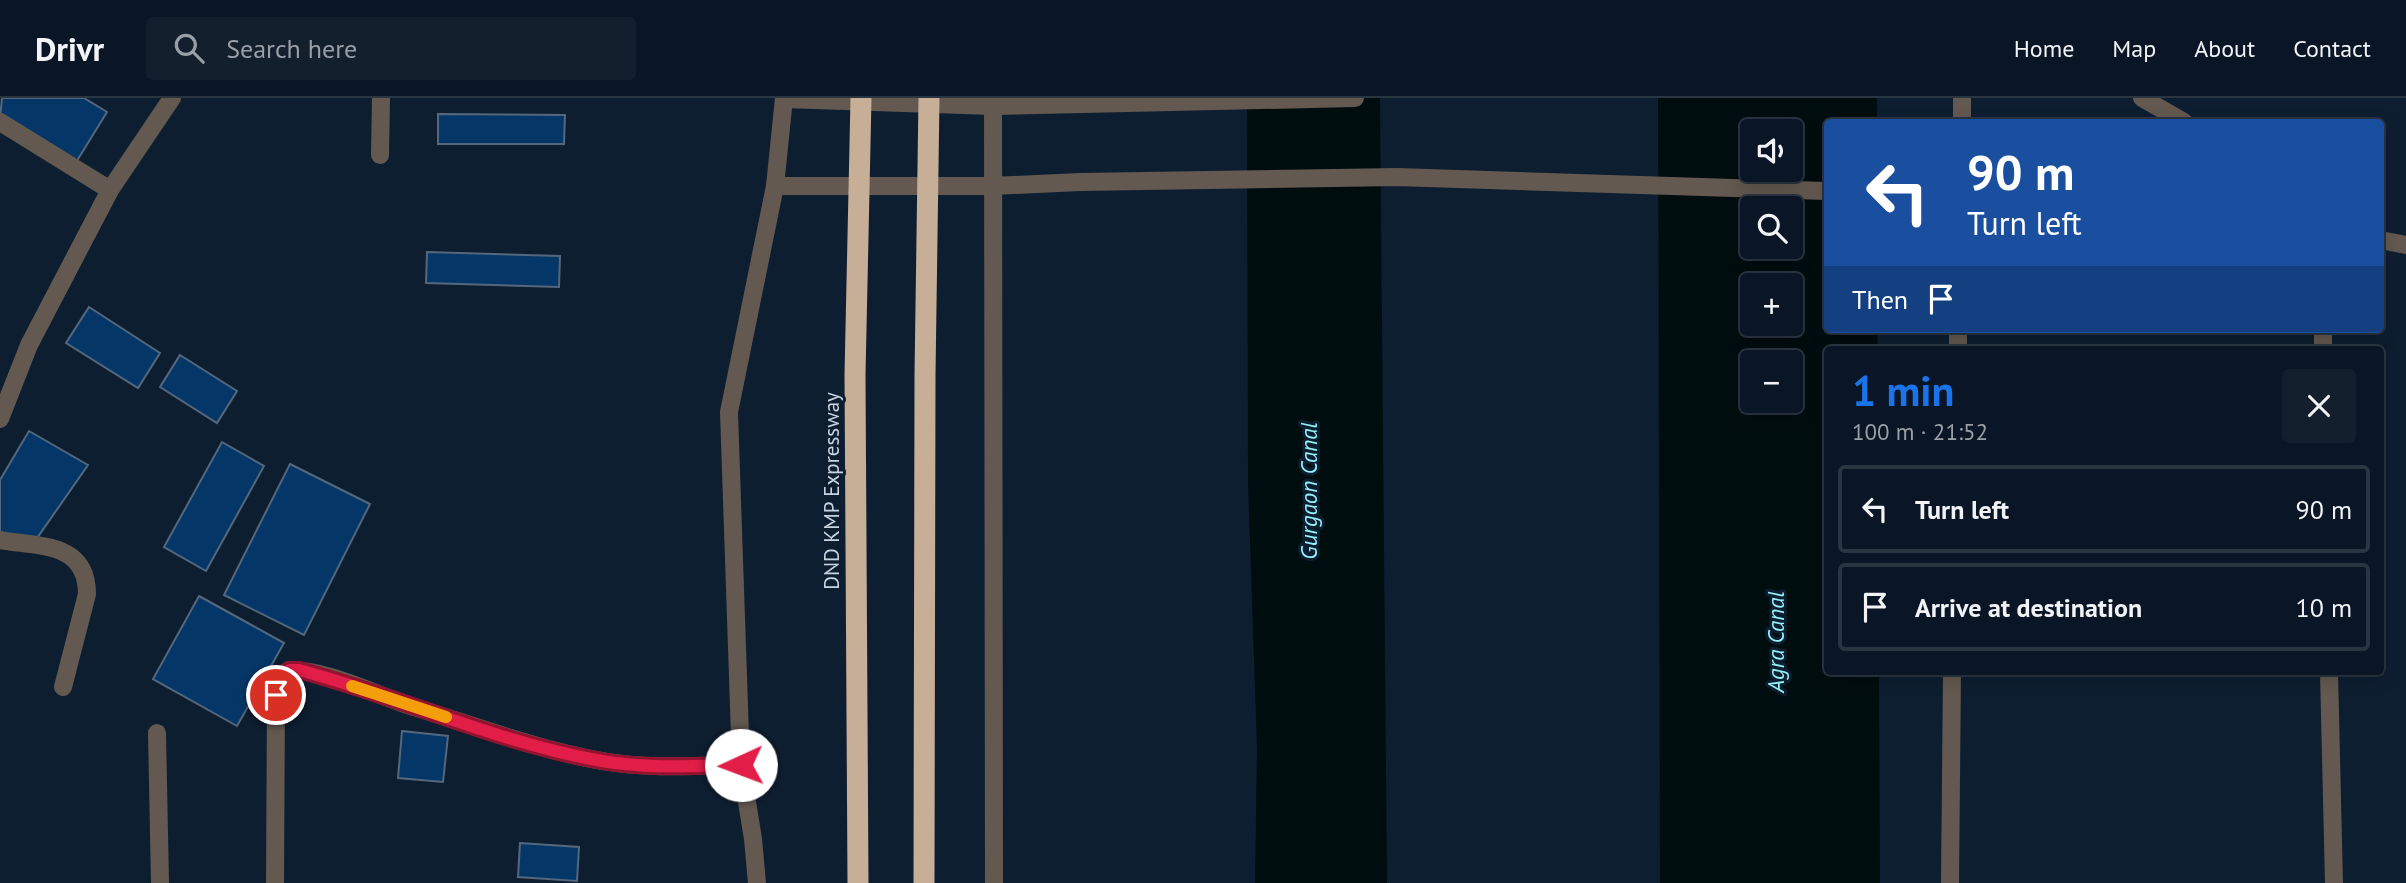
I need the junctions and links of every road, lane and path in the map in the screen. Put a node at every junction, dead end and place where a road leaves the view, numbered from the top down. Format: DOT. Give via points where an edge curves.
graph roads {
  1 [pos="172,98"];
  2 [pos="381,98"];
  3 [pos="862,98"];
  4 [pos="929,98"];
  5 [pos="1354,98"];
  6 [pos="1962,98"];
  7 [pos="2142,98"];
  8 [pos="784,99"];
  9 [pos="993,102"];
  10 [pos="1962,119"];
  11 [pos="2180,119"];
  12 [pos="0,122"];
  13 [pos="380,155"];
  14 [pos="775,186"];
  15 [pos="992,186"];
  16 [pos="110,190"];
  17 [pos="1824,191"];
  18 [pos="2384,241"];
  19 [pos="2406,245"];
  20 [pos="0,419"];
  21 [pos="0,540"];
  22 [pos="1952,675"];
  23 [pos="2329,675"];
  24 [pos="63,688"];
  25 [pos="157,733"];
  26 [pos="741,765"];
  27 [pos="160,883"];
  28 [pos="275,883"];
  29 [pos="757,883"];
  30 [pos="858,883"];
  31 [pos="925,883"];
  32 [pos="994,883"];
  33 [pos="1950,883"];
  34 [pos="2334,883"];
  1 -- 16 [label="street"];
  2 -- 13 [label="street"];
  3 -- 30 [label="highway, DND KMP Expressway" via="855,375"];
  4 -- 31 [label="highway"];
  5 -- 9 [label="street"];
  6 -- 10 [label="street"];
  7 -- 11 [label="street"];
  8 -- 9 [label="street"];
  8 -- 14 [label="street"];
  9 -- 15 [label="street"];
  12 -- 16 [label="street"];
  14 -- 15 [label="street"];
  14 -- 26 [label="street" via="729,412"];
  15 -- 17 [label="street" via="1397,177"];
  15 -- 32 [label="street"];
  16 -- 20 [label="street" via="29,345"];
  18 -- 19 [label="street"];
  21 -- 24 [label="street" via="64,552 84,569 87,594"];
  22 -- 33 [label="street"];
  23 -- 34 [label="street"];
  25 -- 27 [label="street"];
  26 -- 28 [label="street" via="663,768 603,761 392,701 334,679 289,670 280,678 276,695"];
  26 -- 29 [label="street"];
}
